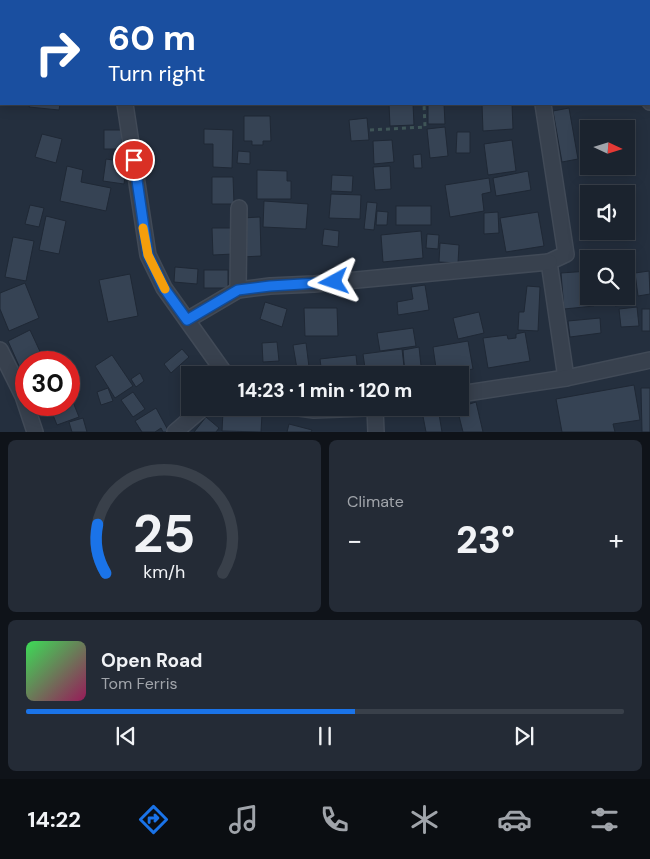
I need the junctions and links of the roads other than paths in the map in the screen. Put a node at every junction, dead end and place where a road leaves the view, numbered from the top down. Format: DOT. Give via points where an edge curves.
graph roads {
  1 [pos="125,105"];
  2 [pos="543,105"];
  3 [pos="239,208"];
  4 [pos="549,262"];
  5 [pos="238,290"];
  6 [pos="187,320"];
  7 [pos="0,350"];
  8 [pos="650,360"];
  9 [pos="220,366"];
  10 [pos="566,378"];
  11 [pos="469,393"];
  12 [pos="194,416"];
  13 [pos="375,416"];
  14 [pos="35,432"];
  15 [pos="175,432"];
  16 [pos="376,432"];
  1 -- 6 [label="street" via="148,255 164,288"];
  2 -- 4 [label="street" via="566,254"];
  3 -- 5 [label="street"];
  4 -- 5 [label="street"];
  4 -- 10 [label="street"];
  5 -- 6 [label="street"];
  6 -- 9 [label="street"];
  7 -- 14 [label="street"];
  8 -- 10 [label="street"];
  10 -- 11 [label="street"];
  12 -- 15 [label="street"];
  13 -- 16 [label="street"];
}
